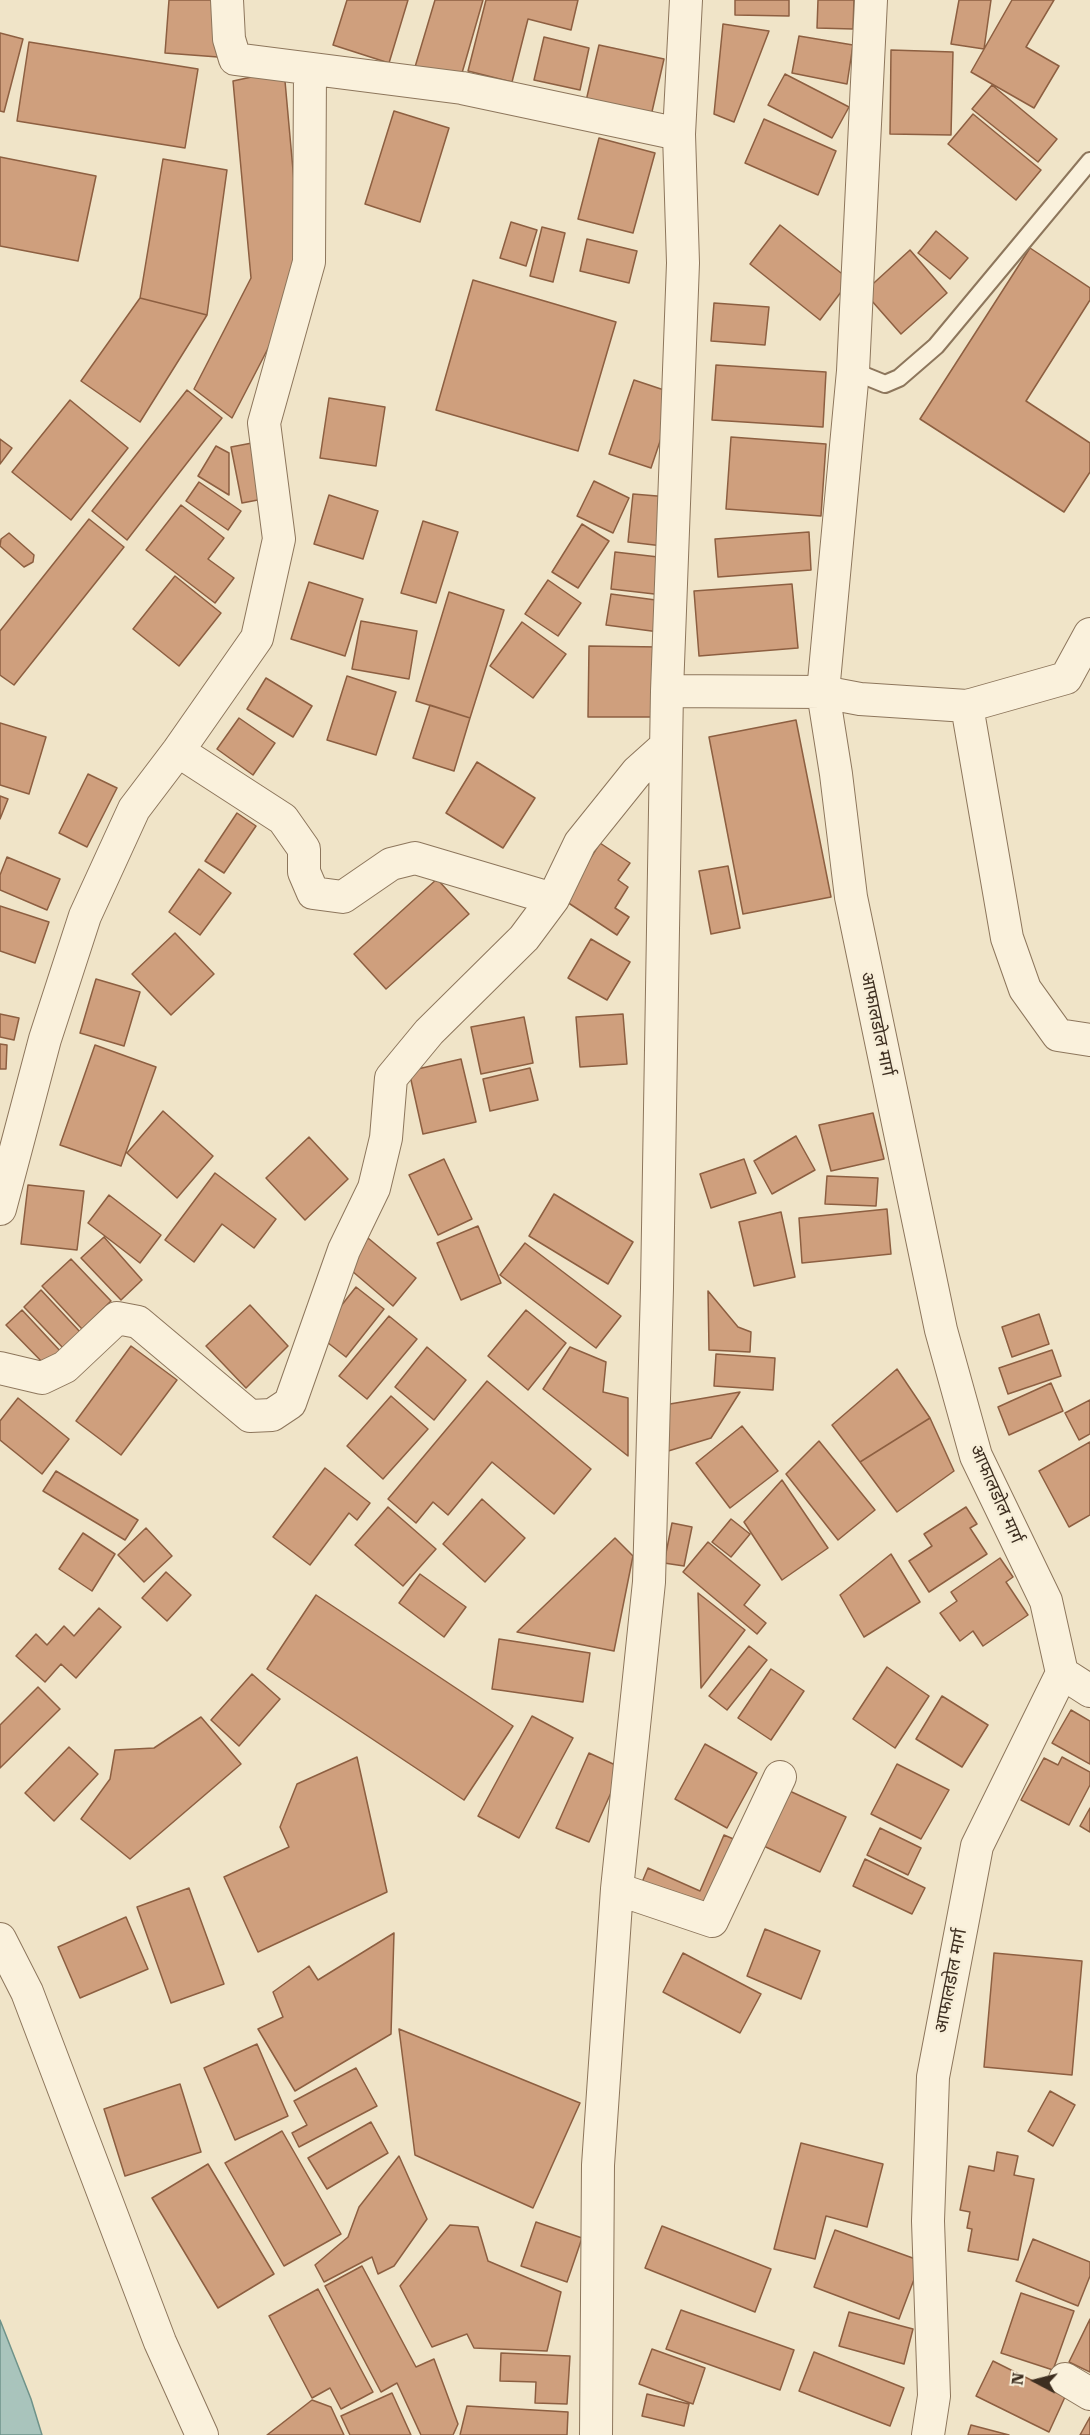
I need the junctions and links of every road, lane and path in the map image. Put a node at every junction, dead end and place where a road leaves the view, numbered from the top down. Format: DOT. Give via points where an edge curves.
graph roads {
  1 [pos="227,0"];
  2 [pos="686,0"];
  3 [pos="871,0"];
  4 [pos="310,69"];
  5 [pos="679,134"];
  6 [pos="1090,161"];
  7 [pos="853,371"];
  8 [pos="1090,634"];
  9 [pos="667,691"];
  10 [pos="823,692"];
  11 [pos="967,706"];
  12 [pos="666,746"];
  13 [pos="178,751"];
  14 [pos="553,899"];
  15 [pos="1090,1040"];
  16 [pos="0,1209"];
  17 [pos="0,1368"];
  18 [pos="1062,1673"];
  19 [pos="1090,1690"];
  20 [pos="780,1778"];
  21 [pos="617,1890"];
  22 [pos="0,1939"];
  23 [pos="202,2435"];
  24 [pos="596,2435"];
  25 [pos="928,2435"];
  1 -- 4 [label="street" via="229,39 235,59"];
  2 -- 5 [label="street"];
  3 -- 7 [label="street, आफालडोल मार्ग"];
  4 -- 5 [label="street" via="462,88"];
  4 -- 13 [label="street" via="309,262 264,423 279,539 257,638"];
  5 -- 9 [label="street" via="683,263"];
  6 -- 7 [label="lane" via="936,346 899,378 885,384"];
  7 -- 10 [label="street, आफालडोल मार्ग"];
  8 -- 11 [label="street" via="1066,678"];
  9 -- 10 [label="street"];
  9 -- 12 [label="street"];
  10 -- 11 [label="street" via="860,699"];
  10 -- 18 [label="street, आफालडोल मार्ग" via="851,897 941,1330 976,1456 1046,1601"];
  11 -- 15 [label="street" via="1008,938 1025,989 1058,1035"];
  12 -- 14 [label="street" via="637,772 580,843"];
  12 -- 21 [label="street" via="649,1582"];
  13 -- 14 [label="street" via="283,819 304,849 304,872 313,893 343,897 391,864 415,858"];
  13 -- 16 [label="street" via="134,809 85,916 45,1039"];
  14 -- 17 [label="street" via="524,939 429,1032 391,1078 386,1138 374,1188 344,1250 290,1403 272,1415 249,1416 138,1322 117,1318 65,1367 42,1378"];
  18 -- 19 [label="street"];
  18 -- 25 [label="street, आफालडोल मार्ग" via="977,1846 933,2077 928,2221 934,2396"];
  20 -- 21 [label="street" via="711,1921"];
  21 -- 24 [label="street" via="598,2165"];
  22 -- 23 [label="street" via="27,1992 160,2342"];
}
